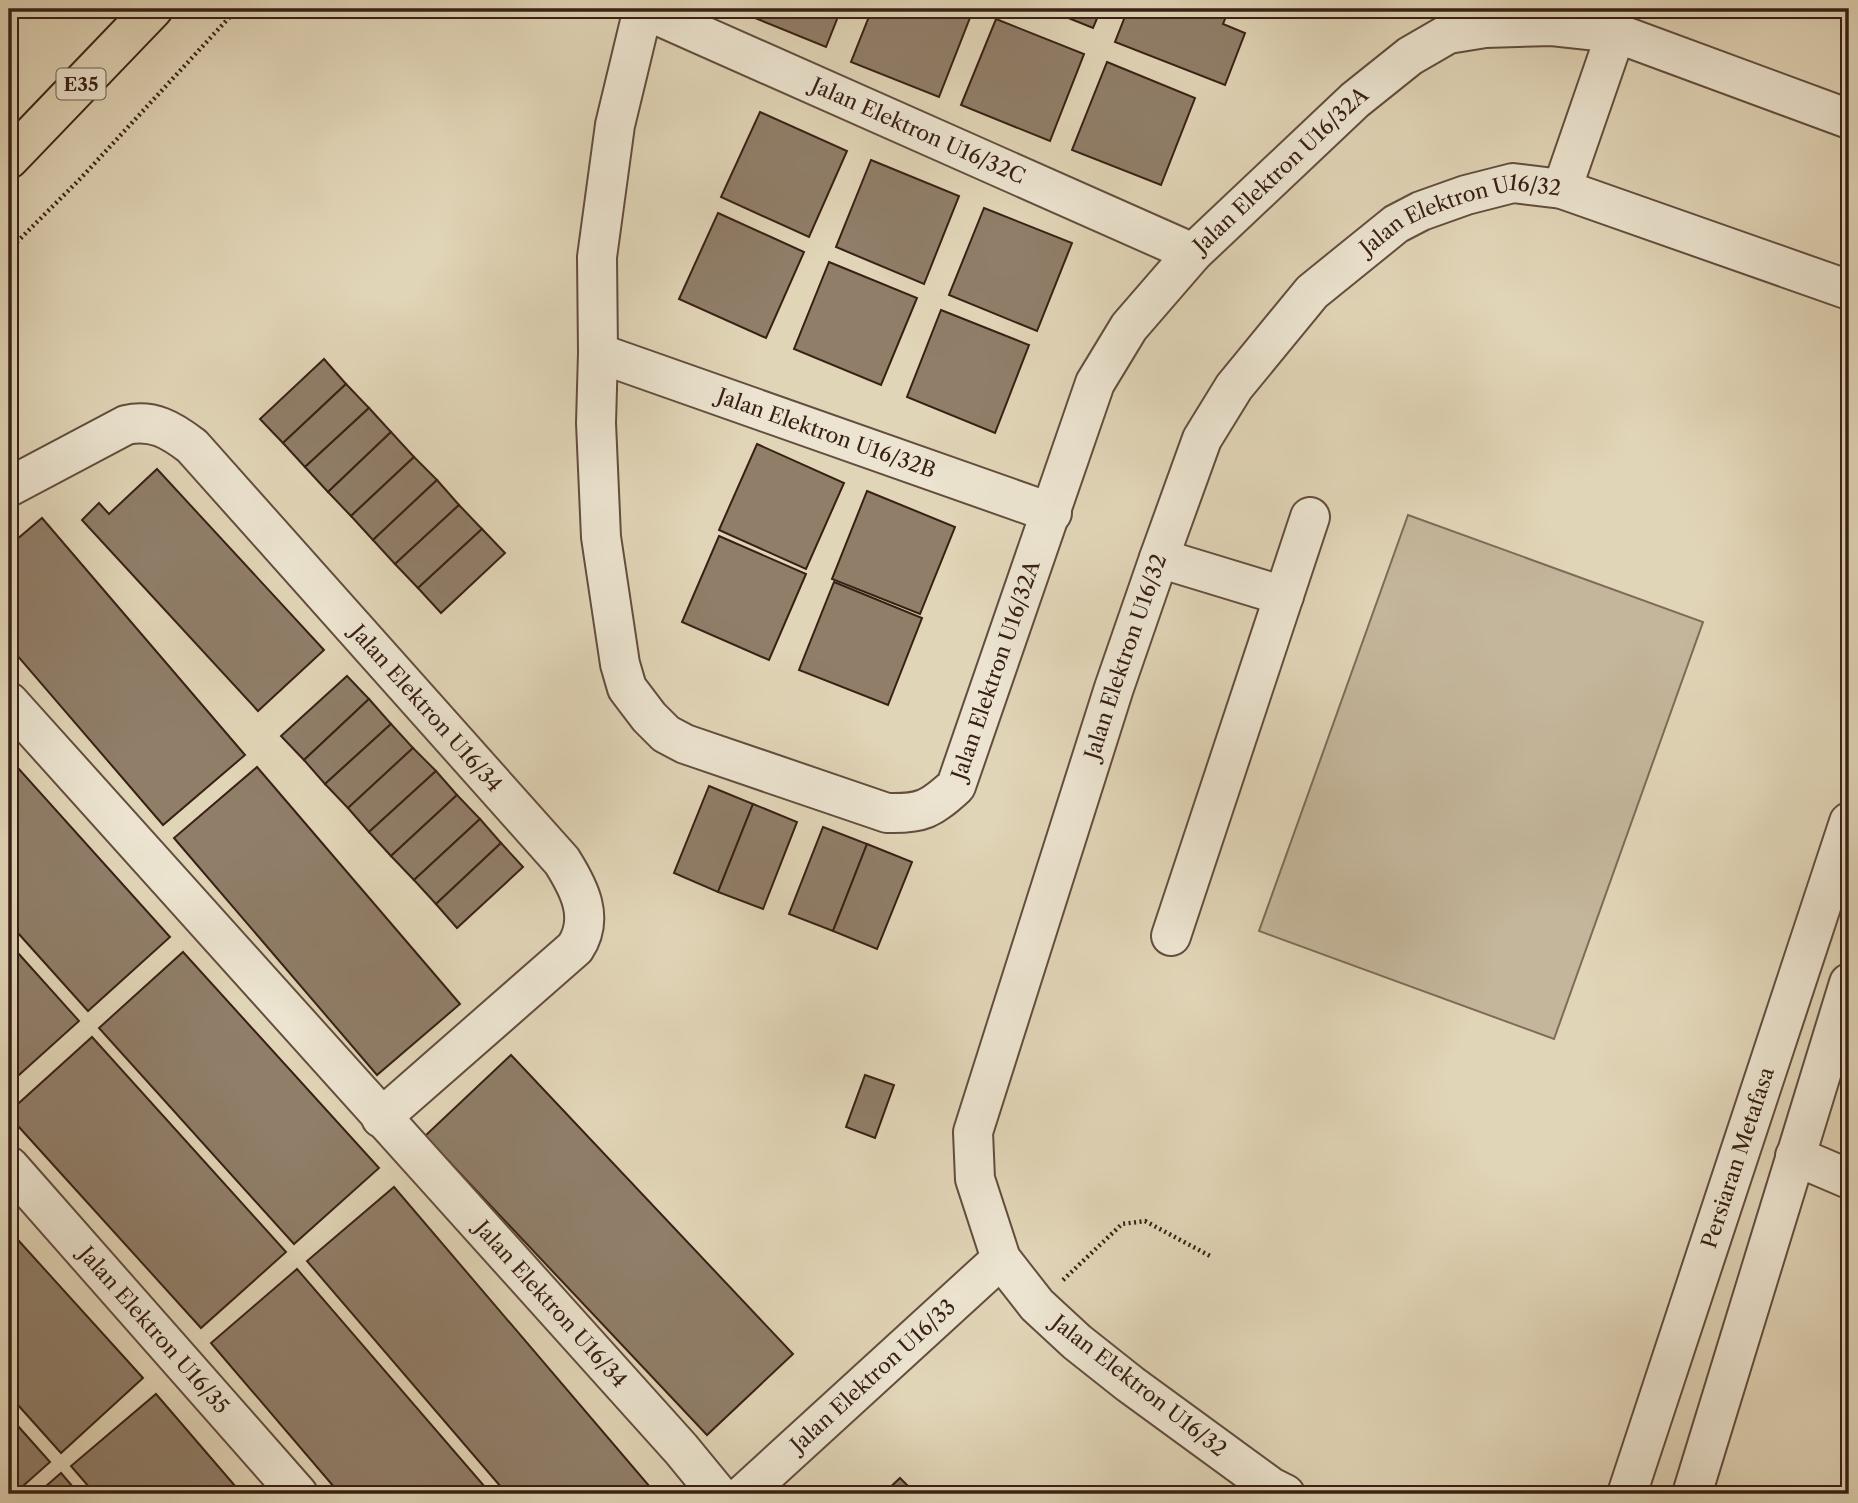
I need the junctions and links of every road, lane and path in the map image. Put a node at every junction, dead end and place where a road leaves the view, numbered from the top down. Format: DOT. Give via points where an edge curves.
graph roads {
  1 [pos="153,9"];
  2 [pos="237,9"];
  3 [pos="643,9"];
  4 [pos="1616,33"];
  5 [pos="1849,119"];
  6 [pos="9,159"];
  7 [pos="1562,189"];
  8 [pos="9,250"];
  9 [pos="1193,253"];
  10 [pos="1849,290"];
  11 [pos="598,353"];
  12 [pos="9,487"];
  13 [pos="1052,513"];
  14 [pos="1311,517"];
  15 [pos="1158,558"];
  16 [pos="1284,596"];
  17 [pos="9,702"];
  18 [pos="1849,822"];
  19 [pos="1171,936"];
  20 [pos="1849,983"];
  21 [pos="381,1118"];
  22 [pos="1795,1156"];
  23 [pos="9,1166"];
  24 [pos="1849,1179"];
  25 [pos="1212,1257"];
  26 [pos="1002,1259"];
  27 [pos="1037,1305"];
  28 [pos="298,1494"];
  29 [pos="718,1494"];
  30 [pos="744,1494"];
  31 [pos="1284,1494"];
  32 [pos="1628,1494"];
  33 [pos="1692,1494"];
  1 -- 6 [label="highway, E35"];
  2 -- 8 [label="path"];
  3 -- 9 [label="street, Jalan Elektron U16/32C"];
  3 -- 11 [label="street, Jalan Elektron U16/32A" via="615,125 597,257"];
  4 -- 5 [label="street, Jalan Elektron U16/32A"];
  4 -- 7 [label="street"];
  4 -- 9 [label="street, Jalan Elektron U16/32A" via="1552,26 1485,28 1448,34 1430,43 1355,100"];
  7 -- 10 [label="street, Jalan Elektron U16/32"];
  7 -- 15 [label="street, Jalan Elektron U16/32" via="1513,183 1421,211 1396,224 1312,292 1234,387 1202,439"];
  9 -- 13 [label="street, Jalan Elektron U16/32A" via="1129,327 1096,383"];
  11 -- 13 [label="street, Jalan Elektron U16/32B"];
  11 -- 13 [label="street, Jalan Elektron U16/32A" via="601,537 620,664 627,688 649,717 685,744 887,813 914,814 938,802 956,786"];
  12 -- 21 [label="street, Jalan Elektron U16/34" via="126,425 139,422 172,430 192,446 371,646 562,861 576,883 586,924 575,948"];
  14 -- 16 [label="street"];
  15 -- 16 [label="street"];
  15 -- 26 [label="street, Jalan Elektron U16/32" via="973,1132 975,1179"];
  16 -- 19 [label="street"];
  17 -- 21 [label="street, Jalan Elektron U16/34"];
  18 -- 32 [label="street, Persiaran Metafasa"];
  20 -- 22 [label="street"];
  21 -- 29 [label="street, Jalan Elektron U16/34"];
  22 -- 24 [label="street"];
  22 -- 33 [label="street"];
  23 -- 28 [label="street, Jalan Elektron U16/35"];
  25 -- 27 [label="path" via="1145,1222 1122,1224"];
  26 -- 27 [label="street, Jalan Elektron U16/32"];
  26 -- 30 [label="street, Jalan Elektron U16/33"];
  27 -- 31 [label="street, Jalan Elektron U16/32" via="1130,1384"];
}
